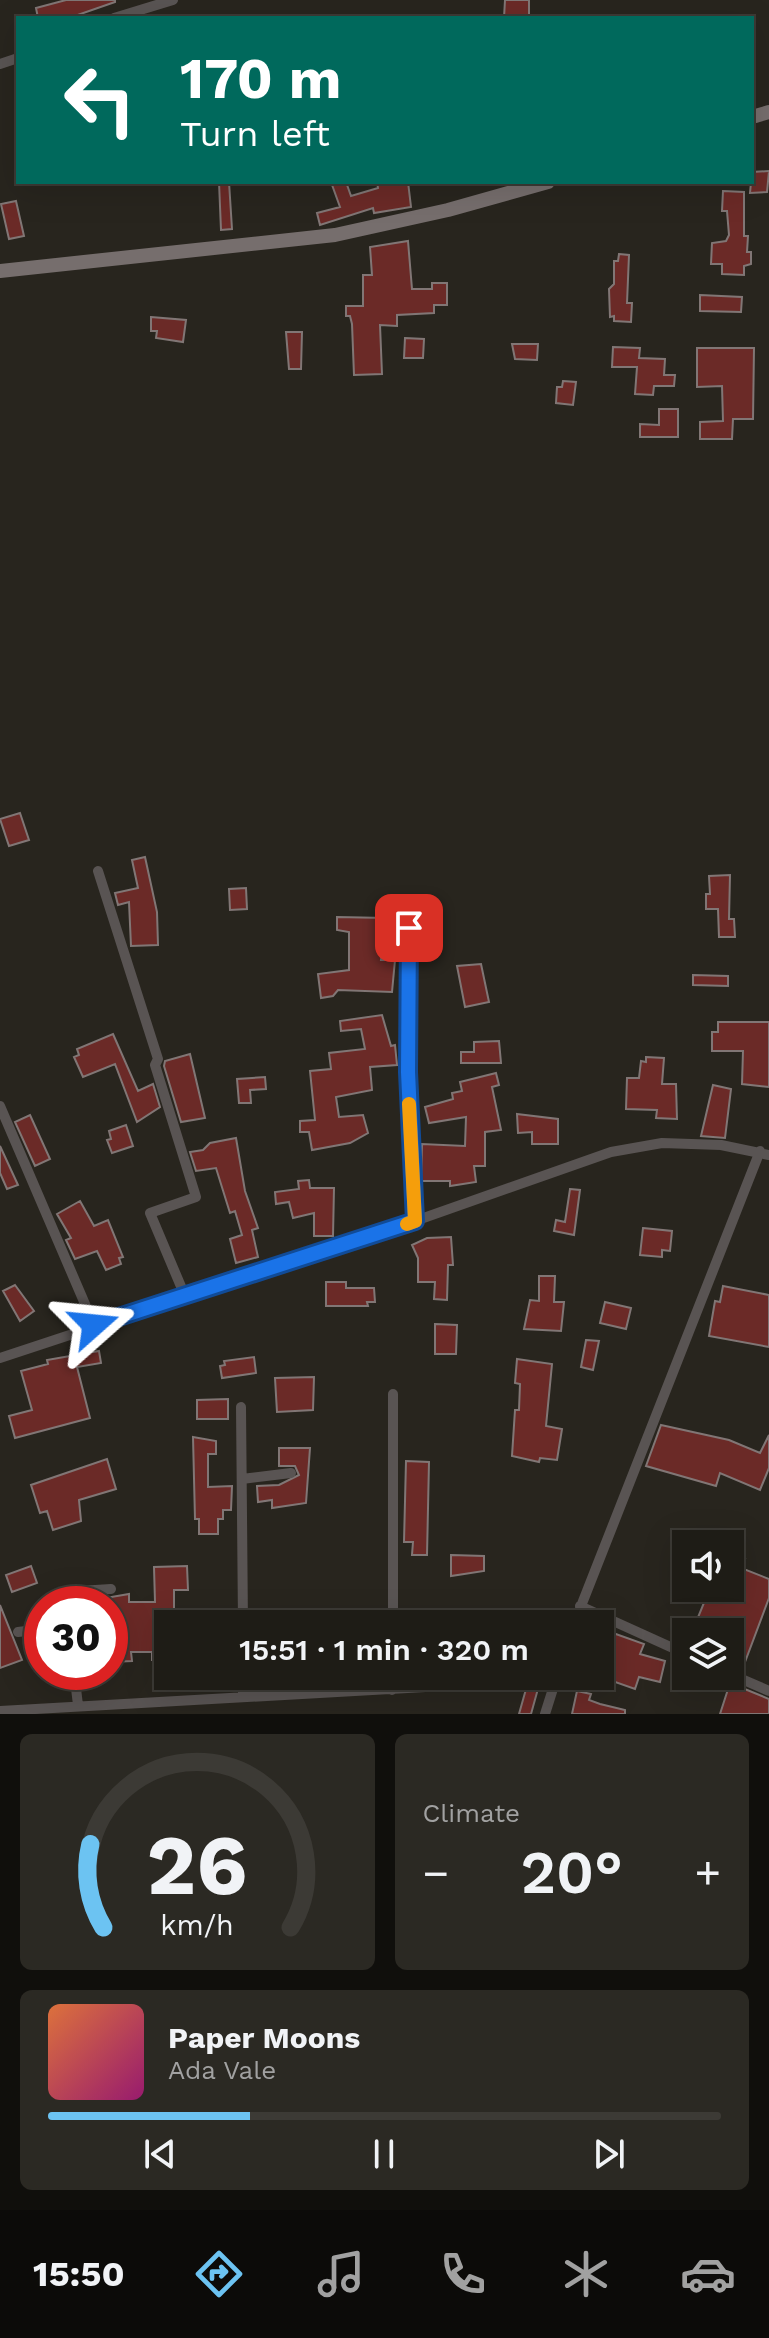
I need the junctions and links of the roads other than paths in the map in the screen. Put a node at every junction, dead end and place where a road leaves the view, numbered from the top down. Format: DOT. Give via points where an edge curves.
graph roads {
  1 [pos="173,0"];
  2 [pos="121,16"];
  3 [pos="541,184"];
  4 [pos="0,271"];
  5 [pos="98,871"];
  6 [pos="409,928"];
  7 [pos="0,1106"];
  8 [pos="764,1153"];
  9 [pos="415,1221"];
  10 [pos="185,1296"];
  11 [pos="94,1325"];
  12 [pos="0,1358"];
  13 [pos="393,1394"];
  14 [pos="241,1407"];
  15 [pos="291,1473"];
  16 [pos="242,1479"];
  17 [pos="580,1606"];
  18 [pos="243,1610"];
  19 [pos="393,1610"];
  20 [pos="579,1610"];
  21 [pos="24,1631"];
  22 [pos="18,1632"];
  23 [pos="672,1648"];
  24 [pos="744,1680"];
  25 [pos="76,1690"];
  26 [pos="243,1690"];
  27 [pos="392,1690"];
  28 [pos="553,1690"];
  29 [pos="769,1691"];
  30 [pos="243,1697"];
  31 [pos="78,1705"];
  32 [pos="98,1709"];
  33 [pos="0,1711"];
  34 [pos="545,1714"];
  1 -- 2 [label="street"];
  3 -- 4 [label="street" via="335,235"];
  5 -- 10 [label="street" via="196,1197 150,1213"];
  6 -- 9 [label="street"];
  7 -- 11 [label="street"];
  8 -- 9 [label="street" via="662,1143 611,1152"];
  8 -- 17 [label="street"];
  9 -- 10 [label="street"];
  10 -- 11 [label="street"];
  11 -- 12 [label="street"];
  13 -- 19 [label="street"];
  14 -- 16 [label="street"];
  15 -- 16 [label="street"];
  16 -- 18 [label="street"];
  17 -- 20 [label="street"];
  17 -- 23 [label="street"];
  21 -- 22 [label="street"];
  24 -- 29 [label="street"];
  25 -- 31 [label="street"];
  26 -- 30 [label="street"];
  27 -- 30 [label="street"];
  28 -- 34 [label="street"];
  30 -- 32 [label="street"];
  31 -- 32 [label="street"];
  31 -- 33 [label="street"];
}
